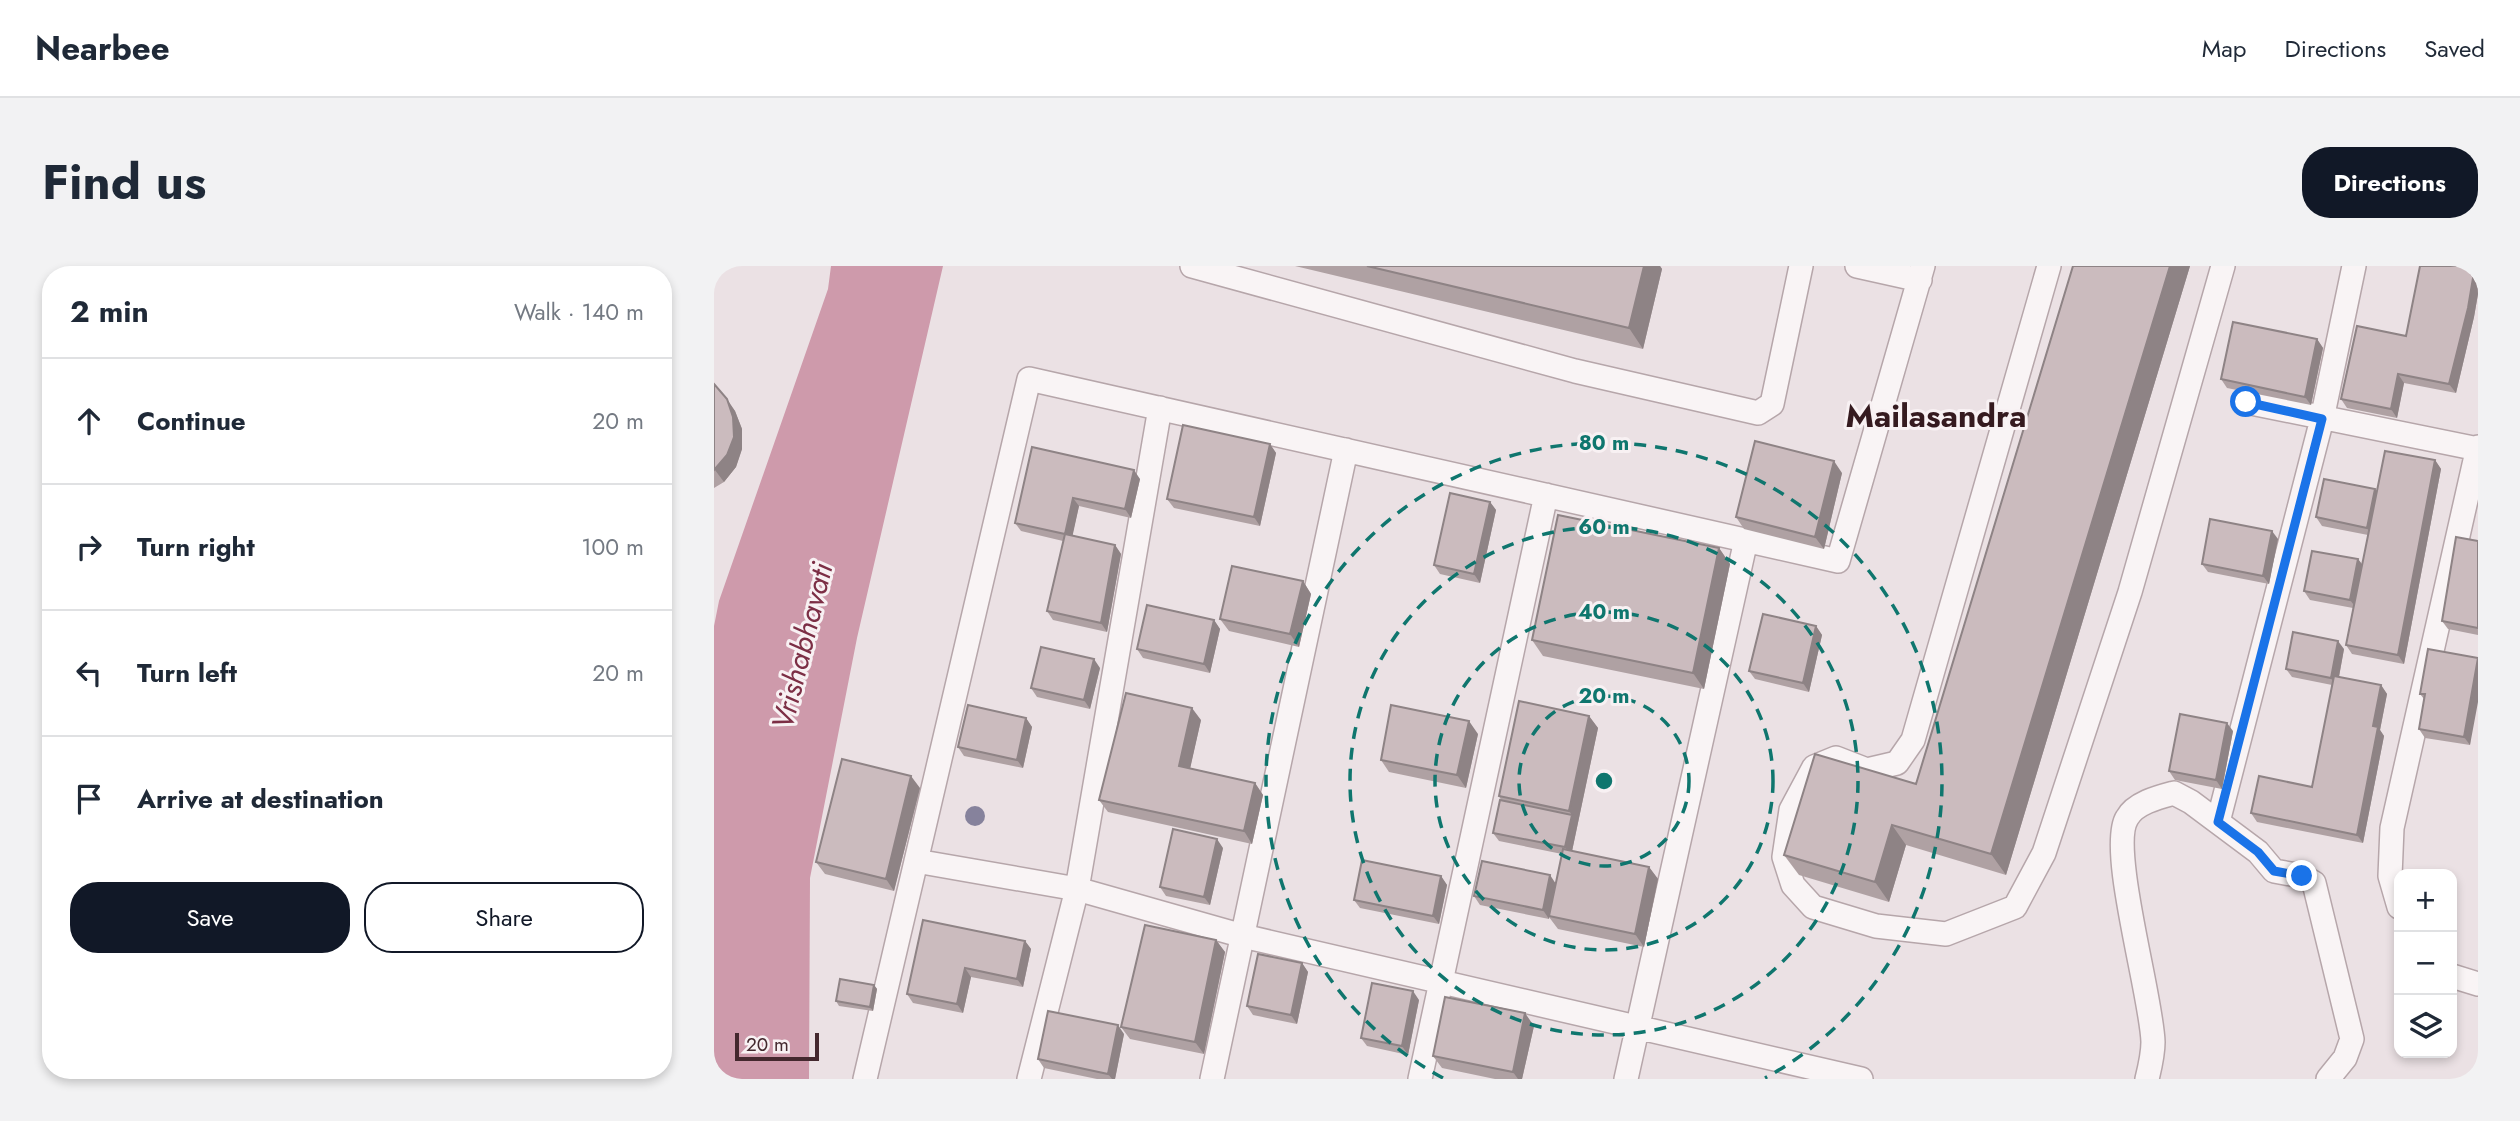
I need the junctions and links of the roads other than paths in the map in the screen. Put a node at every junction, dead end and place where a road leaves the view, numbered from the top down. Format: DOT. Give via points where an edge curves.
graph roads {
  1 [pos="1192,266"];
  2 [pos="1801,266"];
  3 [pos="1857,266"];
  4 [pos="2049,266"];
  5 [pos="2222,266"];
  6 [pos="2354,266"];
  7 [pos="1922,273"];
  8 [pos="2246,402"];
  9 [pos="1160,408"];
  10 [pos="2322,419"];
  11 [pos="2478,449"];
  12 [pos="1346,450"];
  13 [pos="1546,495"];
  14 [pos="1746,540"];
  15 [pos="2218,822"];
  16 [pos="916,861"];
  17 [pos="1077,889"];
  18 [pos="2394,889"];
  19 [pos="1243,936"];
  20 [pos="2457,978"];
  21 [pos="1441,981"];
  22 [pos="2478,984"];
  23 [pos="1637,1026"];
  24 [pos="1832,1076"];
  25 [pos="865,1079"];
  26 [pos="1029,1079"];
  27 [pos="1212,1079"];
  28 [pos="1420,1079"];
  29 [pos="1626,1079"];
  30 [pos="1861,1079"];
  31 [pos="2147,1079"];
  32 [pos="2328,1079"];
  1 -- 2 [label="street" via="1575,371 1758,413 1772,404"];
  3 -- 7 [label="street"];
  4 -- 5 [label="street" via="1913,740 1897,763 1867,770 1836,758 1814,767 1791,810 1784,857 1793,885 1813,907 1876,926 1945,934 2015,907 2044,853 2130,592"];
  6 -- 10 [label="street"];
  7 -- 14 [label="street" via="1838,561"];
  8 -- 10 [label="street"];
  9 -- 12 [label="street"];
  9 -- 16 [label="street" via="1030,379"];
  9 -- 17 [label="street"];
  10 -- 11 [label="street"];
  10 -- 15 [label="street"];
  11 -- 18 [label="street" via="2392,828 2390,876"];
  12 -- 13 [label="street"];
  12 -- 19 [label="street"];
  13 -- 14 [label="street"];
  13 -- 21 [label="street"];
  14 -- 23 [label="street"];
  15 -- 31 [label="street" via="2174,793 2139,807 2127,817 2122,833 2153,1042"];
  15 -- 32 [label="street" via="2258,852 2274,871 2314,883 2352,1040"];
  16 -- 17 [label="street"];
  16 -- 25 [label="street"];
  17 -- 19 [label="street"];
  17 -- 26 [label="street"];
  19 -- 21 [label="street"];
  19 -- 27 [label="street"];
  20 -- 22 [label="street"];
  21 -- 23 [label="street"];
  21 -- 28 [label="street"];
  23 -- 24 [label="street"];
  23 -- 29 [label="street"];
  24 -- 30 [label="street"];
}
